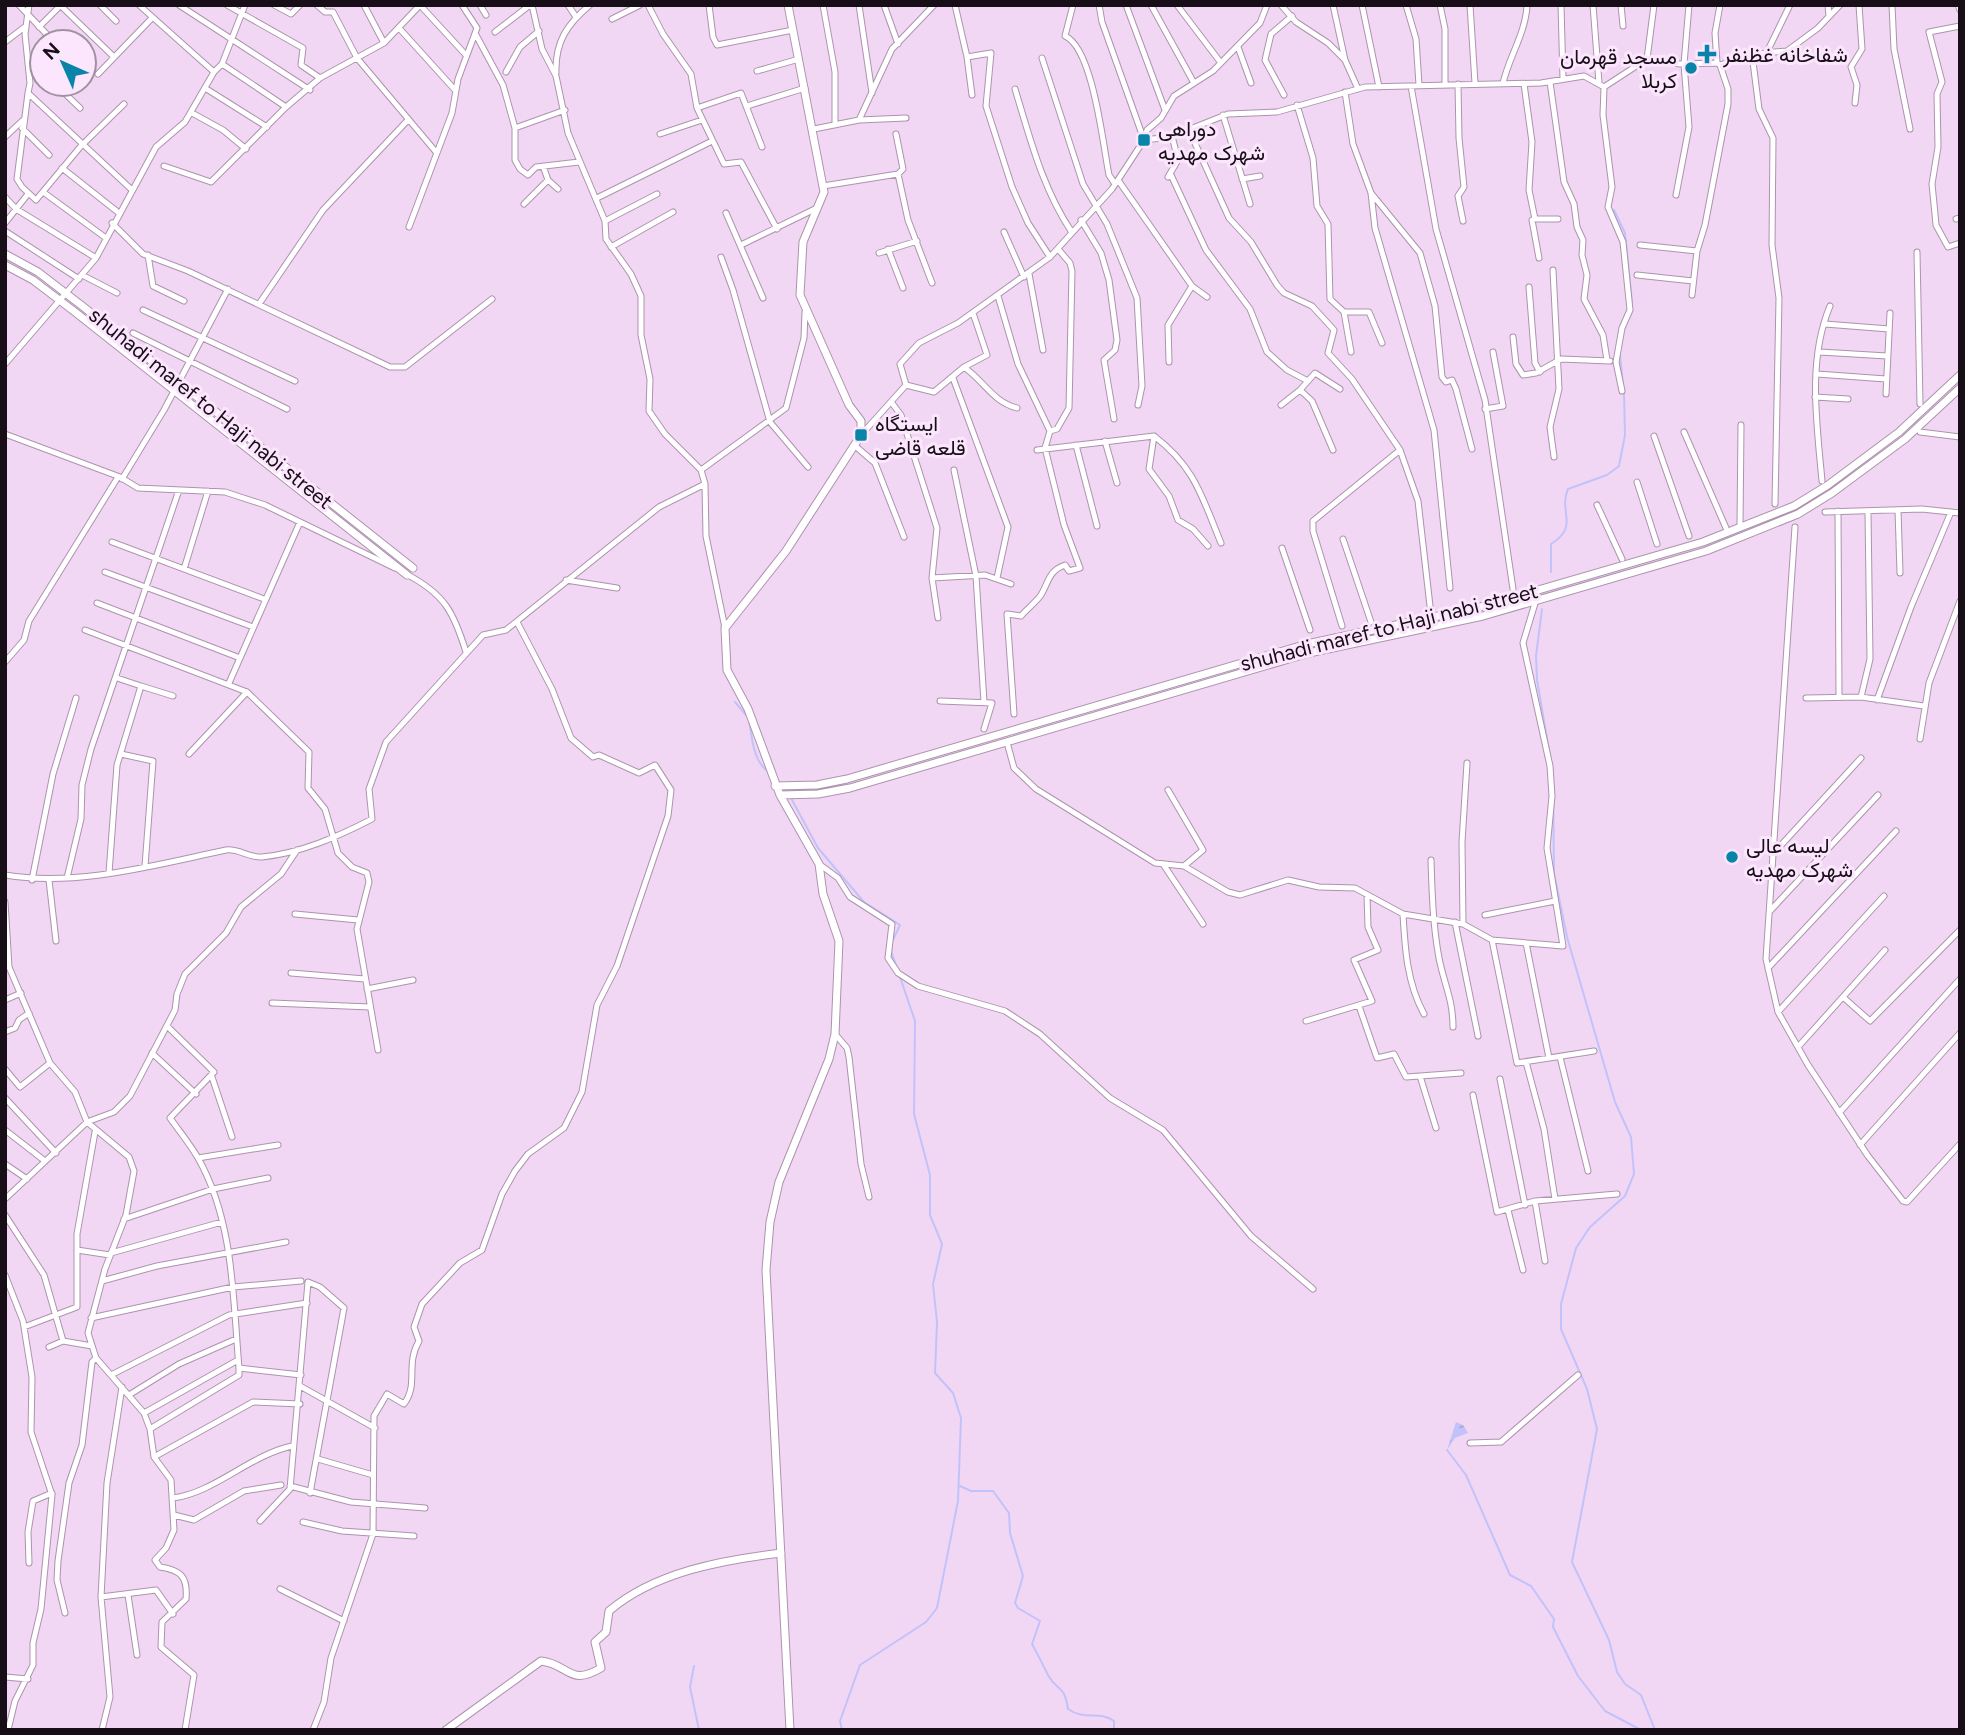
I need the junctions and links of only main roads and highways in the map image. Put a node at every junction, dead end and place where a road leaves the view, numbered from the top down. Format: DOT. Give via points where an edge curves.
graph roads {
  1 [pos="788,5"];
  2 [pos="5,254"];
  3 [pos="5,265"];
  4 [pos="1960,375"];
  5 [pos="1960,388"];
  6 [pos="413,568"];
  7 [pos="407,575"];
  8 [pos="775,786"];
  9 [pos="780,795"];
  10 [pos="781,1553"];
  11 [pos="446,1730"];
  12 [pos="790,1730"];
  1 -- 8 [label="main road" via="823,187 803,242 800,295 860,421 861,435 786,551 725,628 727,670 748,709"];
  2 -- 6 [label="main road, shuhadi maref to Haji nabi street" via="66,293"];
  3 -- 7 [label="main road" via="60,300"];
  4 -- 8 [label="main road, shuhadi maref to Haji nabi street" via="1899,432 1828,485 1794,506 1703,542 1480,607 1307,644 848,779"];
  5 -- 9 [label="main road" via="1863,473 1798,514 1706,551 1483,616 1309,653 850,788"];
  8 -- 9 [label="main road"];
  9 -- 10 [label="main road" via="819,864 823,894 839,941 835,1034 829,1059 779,1182 770,1222 766,1270"];
  10 -- 11 [label="main road" via="726,1559 645,1584 609,1611 606,1632 595,1642 601,1668 586,1677 571,1676 551,1662 541,1661"];
  10 -- 12 [label="main road"];
}
